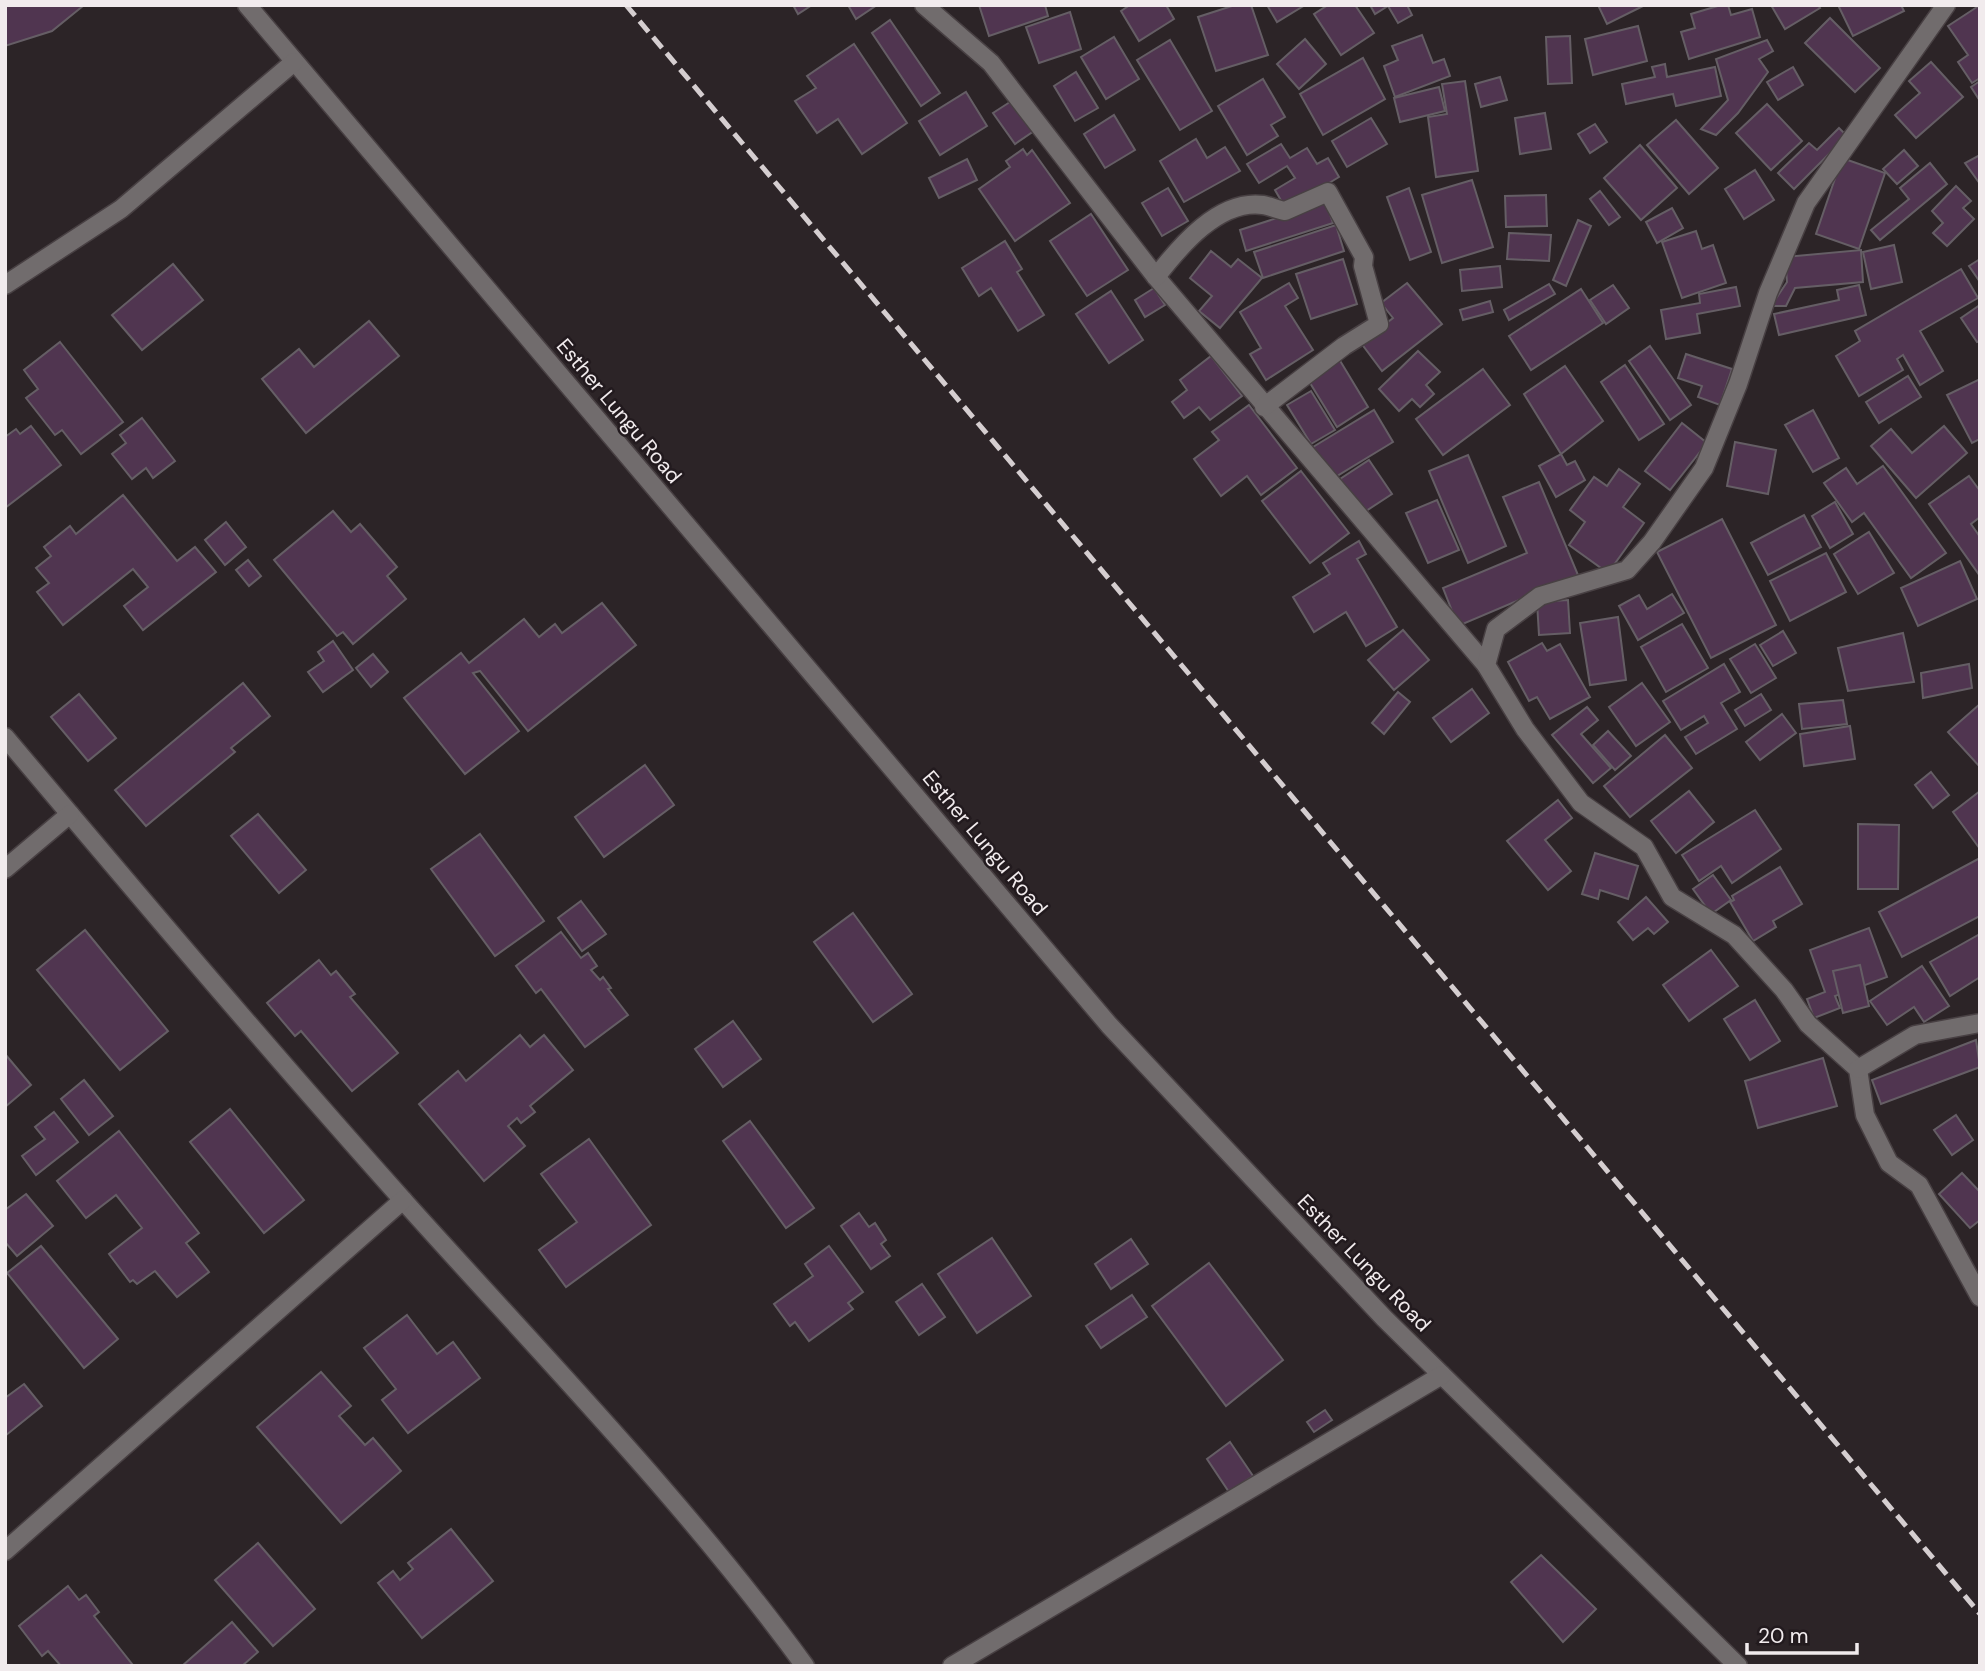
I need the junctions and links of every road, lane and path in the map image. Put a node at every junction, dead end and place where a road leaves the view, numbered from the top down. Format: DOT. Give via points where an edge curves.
graph roads {
  1 [pos="247,5"];
  2 [pos="925,5"];
  3 [pos="1946,5"];
  4 [pos="294,62"];
  5 [pos="1156,276"];
  6 [pos="5,285"];
  7 [pos="1264,407"];
  8 [pos="1486,666"];
  9 [pos="5,737"];
  10 [pos="69,814"];
  11 [pos="5,869"];
  12 [pos="1980,1023"];
  13 [pos="1858,1069"];
  14 [pos="403,1200"];
  15 [pos="1980,1297"];
  16 [pos="1442,1375"];
  17 [pos="5,1551"];
  18 [pos="805,1666"];
  19 [pos="952,1666"];
  20 [pos="1738,1666"];
  1 -- 4 [label="street, Esther Lungu Road"];
  2 -- 5 [label="street" via="991,63"];
  3 -- 8 [label="street" via="1806,203 1704,468 1627,570 1540,596 1496,629"];
  4 -- 6 [label="street" via="121,209"];
  4 -- 16 [label="street, Esther Lungu Road" via="1109,1025"];
  5 -- 7 [label="street"];
  5 -- 7 [label="street" via="1182,243 1221,213 1262,205 1285,211 1328,192 1364,257 1379,324"];
  7 -- 8 [label="street"];
  8 -- 13 [label="street" via="1525,729 1581,803 1644,847 1672,897 1734,934 1808,1024"];
  9 -- 10 [label="street"];
  10 -- 11 [label="street"];
  10 -- 14 [label="street"];
  12 -- 13 [label="street" via="1915,1035"];
  13 -- 15 [label="street" via="1865,1115 1889,1163 1919,1185"];
  14 -- 17 [label="street"];
  14 -- 18 [label="street" via="634,1457"];
  16 -- 19 [label="street"];
  16 -- 20 [label="street, Esther Lungu Road"];
}
